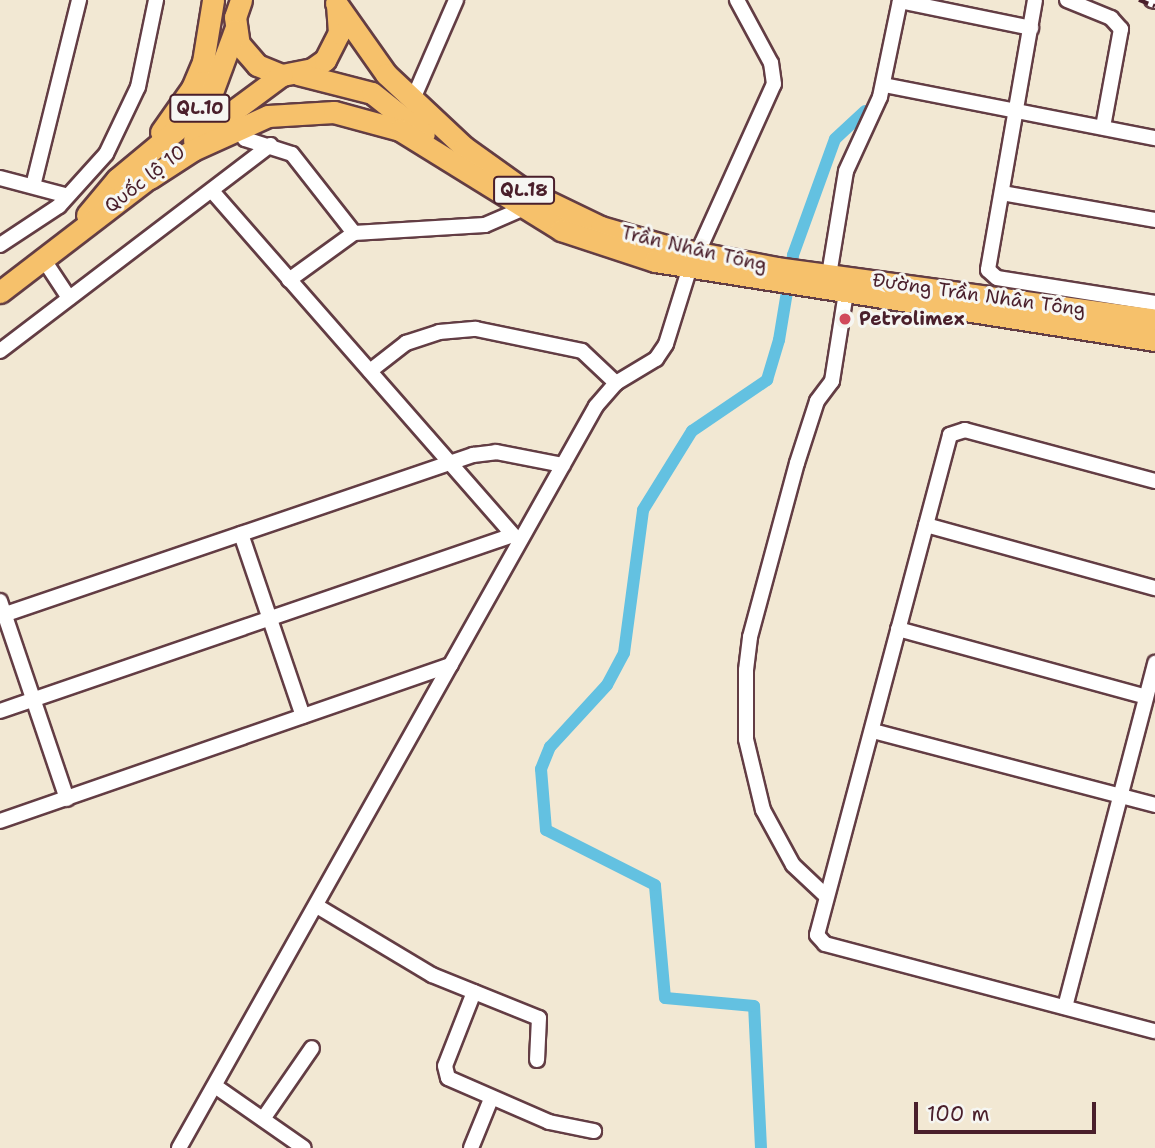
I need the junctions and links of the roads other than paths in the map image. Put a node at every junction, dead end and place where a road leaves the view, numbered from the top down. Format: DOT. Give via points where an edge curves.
graph roads {
  1 [pos="79,0"];
  2 [pos="156,0"];
  3 [pos="214,0"];
  4 [pos="456,0"];
  5 [pos="737,0"];
  6 [pos="900,0"];
  7 [pos="1035,0"];
  8 [pos="1067,0"];
  9 [pos="239,2"];
  10 [pos="335,2"];
  11 [pos="1031,28"];
  12 [pos="236,30"];
  13 [pos="290,74"];
  14 [pos="884,85"];
  15 [pos="413,99"];
  16 [pos="1016,111"];
  17 [pos="1103,127"];
  18 [pos="238,128"];
  19 [pos="1155,138"];
  20 [pos="270,145"];
  21 [pos="143,171"];
  22 [pos="0,178"];
  23 [pos="472,178"];
  24 [pos="33,186"];
  25 [pos="212,191"];
  26 [pos="1002,193"];
  27 [pos="68,196"];
  28 [pos="522,209"];
  29 [pos="1155,220"];
  30 [pos="354,233"];
  31 [pos="0,245"];
  32 [pos="42,257"];
  33 [pos="694,260"];
  34 [pos="829,275"];
  35 [pos="802,279"];
  36 [pos="289,280"];
  37 [pos="0,292"];
  38 [pos="846,293"];
  39 [pos="69,298"];
  40 [pos="1155,303"];
  41 [pos="1155,332"];
  42 [pos="0,351"];
  43 [pos="370,371"];
  44 [pos="617,383"];
  45 [pos="451,463"];
  46 [pos="563,465"];
  47 [pos="1155,481"];
  48 [pos="926,524"];
  49 [pos="241,534"];
  50 [pos="516,537"];
  51 [pos="1155,588"];
  52 [pos="2,611"];
  53 [pos="270,620"];
  54 [pos="898,629"];
  55 [pos="1155,663"];
  56 [pos="451,664"];
  57 [pos="1146,697"];
  58 [pos="34,700"];
  59 [pos="0,711"];
  60 [pos="303,716"];
  61 [pos="873,731"];
  62 [pos="1122,797"];
  63 [pos="67,799"];
  64 [pos="1155,805"];
  65 [pos="0,821"];
  66 [pos="826,896"];
  67 [pos="317,906"];
  68 [pos="474,992"];
  69 [pos="1065,1007"];
  70 [pos="1155,1031"];
  71 [pos="312,1048"];
  72 [pos="537,1060"];
  73 [pos="215,1086"];
  74 [pos="491,1099"];
  75 [pos="263,1119"];
  76 [pos="594,1131"];
  77 [pos="179,1148"];
  78 [pos="304,1148"];
  79 [pos="471,1148"];
  1 -- 24 [label="street"];
  2 -- 27 [label="street" via="138,87 106,154"];
  3 -- 21 [label="highway, Quốc lộ 10" via="203,62"];
  4 -- 15 [label="street"];
  5 -- 33 [label="street" via="772,63 774,84"];
  6 -- 11 [label="street"];
  6 -- 14 [label="street"];
  7 -- 11 [label="street"];
  8 -- 17 [label="street" via="1111,18 1121,29"];
  9 -- 12 [label="highway, Quốc lộ 10"];
  10 -- 13 [label="highway, Quốc lộ 10" via="340,18 334,48 319,64"];
  10 -- 15 [label="highway, Trần Nhân Tông / QL.18" via="357,38"];
  11 -- 16 [label="street"];
  12 -- 13 [label="highway, Trần Nhân Tông" via="239,44 257,65"];
  12 -- 21 [label="highway, Quốc lộ 10 / QL.10" via="211,95"];
  13 -- 21 [label="highway, Quốc lộ 10 / QL.10" via="257,90"];
  13 -- 23 [label="highway, Trần Nhân Tông" via="372,93"];
  14 -- 16 [label="street"];
  14 -- 34 [label="street" via="846,172"];
  15 -- 33 [label="highway, Trần Nhân Tông / QL.18" via="464,147 524,190 601,228"];
  16 -- 17 [label="street"];
  16 -- 26 [label="street"];
  17 -- 19 [label="street"];
  18 -- 20 [label="street" via="245,139"];
  18 -- 21 [label="highway, Trần Nhân Tông"];
  18 -- 23 [label="highway, Trần Nhân Tông" via="268,116 311,110 366,119 400,130"];
  20 -- 25 [label="street"];
  20 -- 30 [label="street" via="292,154"];
  21 -- 32 [label="highway, Quốc lộ 10 / QL.10"];
  22 -- 24 [label="street"];
  23 -- 28 [label="highway, Trần Nhân Tông / QL.18"];
  24 -- 27 [label="street"];
  25 -- 36 [label="street"];
  25 -- 39 [label="street"];
  26 -- 29 [label="street"];
  26 -- 40 [label="street" via="990,274"];
  27 -- 31 [label="street"];
  28 -- 30 [label="street" via="485,225"];
  28 -- 33 [label="highway, Trần Nhân Tông / QL.18" via="590,241"];
  30 -- 36 [label="street"];
  32 -- 37 [label="highway, Quốc lộ 10 / QL.10"];
  32 -- 39 [label="street"];
  33 -- 35 [label="highway, Trần Nhân Tông / QL.18"];
  33 -- 44 [label="street" via="666,344 656,359"];
  34 -- 35 [label="highway, Đường Trần Nhân Tông / QL.18"];
  34 -- 41 [label="highway, Đường Trần Nhân Tông / QL.18"];
  35 -- 38 [label="highway, Đường Trần Nhân Tông / QL.18"];
  36 -- 43 [label="street"];
  38 -- 41 [label="highway, Đường Trần Nhân Tông / QL.18"];
  38 -- 66 [label="street" via="832,381 817,401 797,463 750,637 746,670 746,739 763,810 793,865"];
  39 -- 42 [label="street"];
  43 -- 44 [label="street" via="407,343 439,332 476,329 582,351"];
  43 -- 45 [label="street"];
  44 -- 46 [label="street" via="596,407"];
  45 -- 46 [label="street" via="496,452"];
  45 -- 49 [label="street"];
  45 -- 50 [label="street"];
  46 -- 50 [label="street"];
  47 -- 48 [label="street" via="959,430 950,435"];
  48 -- 51 [label="street"];
  48 -- 54 [label="street"];
  49 -- 52 [label="street"];
  49 -- 53 [label="street"];
  50 -- 53 [label="street"];
  50 -- 56 [label="street"];
  52 -- 58 [label="street"];
  53 -- 58 [label="street"];
  53 -- 60 [label="street"];
  54 -- 57 [label="street"];
  54 -- 61 [label="street"];
  55 -- 57 [label="street"];
  56 -- 60 [label="street"];
  56 -- 67 [label="street"];
  57 -- 62 [label="street"];
  58 -- 59 [label="street"];
  58 -- 63 [label="street"];
  60 -- 63 [label="street"];
  61 -- 62 [label="street"];
  61 -- 66 [label="street"];
  62 -- 64 [label="street"];
  62 -- 69 [label="street"];
  63 -- 65 [label="street"];
  66 -- 69 [label="street" via="817,935 825,944"];
  67 -- 68 [label="street" via="432,975"];
  67 -- 73 [label="street"];
  68 -- 72 [label="street" via="539,1018"];
  68 -- 74 [label="street" via="444,1073"];
  69 -- 70 [label="street"];
  71 -- 75 [label="street"];
  73 -- 75 [label="street"];
  73 -- 77 [label="street"];
  74 -- 76 [label="street" via="549,1122"];
  74 -- 79 [label="street"];
  75 -- 78 [label="street"];
}
